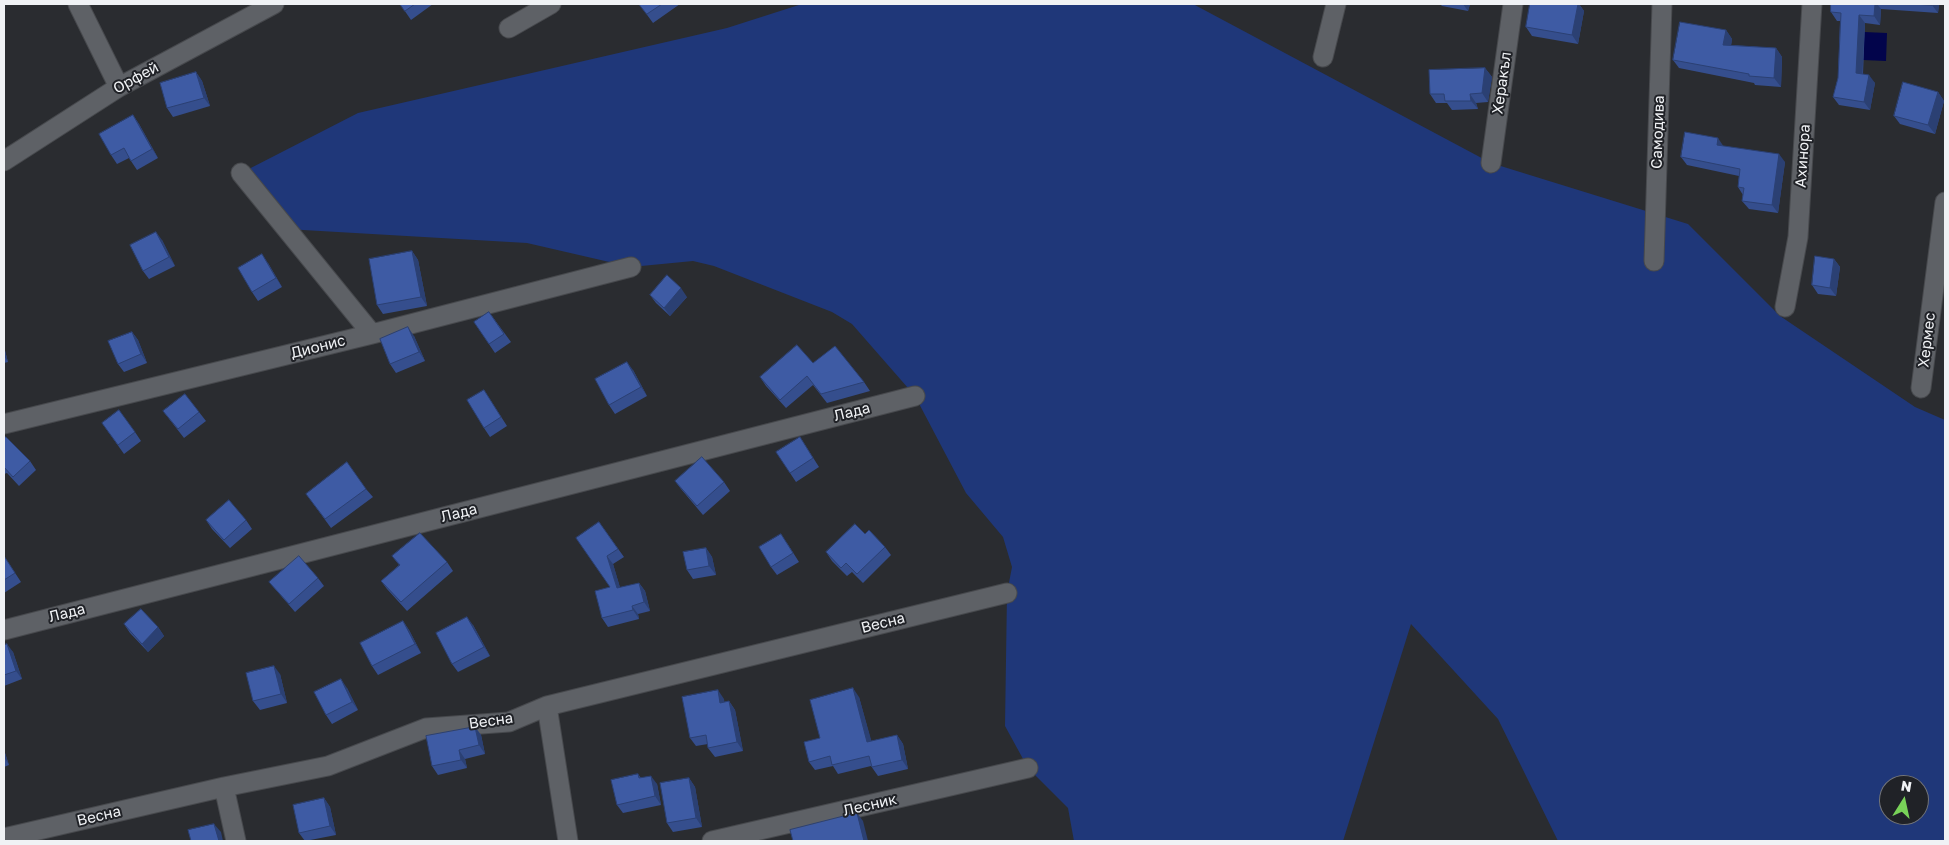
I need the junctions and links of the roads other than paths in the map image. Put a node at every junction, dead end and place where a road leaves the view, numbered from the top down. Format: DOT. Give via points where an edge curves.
graph roads {
  1 [pos="78,4"];
  2 [pos="274,4"];
  3 [pos="551,4"];
  4 [pos="1336,4"];
  5 [pos="1513,4"];
  6 [pos="1662,4"];
  7 [pos="1812,4"];
  8 [pos="509,28"];
  9 [pos="1323,57"];
  10 [pos="119,87"];
  11 [pos="4,161"];
  12 [pos="1492,162"];
  13 [pos="241,173"];
  14 [pos="1945,202"];
  15 [pos="1654,261"];
  16 [pos="630,267"];
  17 [pos="1785,307"];
  18 [pos="372,334"];
  19 [pos="1921,388"];
  20 [pos="915,396"];
  21 [pos="4,424"];
  22 [pos="1007,593"];
  23 [pos="4,630"];
  24 [pos="547,706"];
  25 [pos="1028,768"];
  26 [pos="224,787"];
  27 [pos="4,838"];
  28 [pos="236,841"];
  29 [pos="568,841"];
  30 [pos="712,841"];
  1 -- 10 [label="street"];
  2 -- 10 [label="street, Орфей"];
  3 -- 8 [label="street"];
  4 -- 9 [label="street"];
  5 -- 12 [label="street, Херакъл"];
  6 -- 15 [label="street, Самодива"];
  7 -- 17 [label="street, Ахинора" via="1798,237"];
  10 -- 11 [label="street, Орфей"];
  13 -- 18 [label="street"];
  14 -- 19 [label="street, Хермес"];
  16 -- 18 [label="street, Дионис"];
  18 -- 21 [label="street, Дионис"];
  20 -- 23 [label="street, Лада"];
  22 -- 24 [label="street, Весна"];
  24 -- 26 [label="street, Весна" via="509,722 426,728 328,766"];
  24 -- 29 [label="street"];
  25 -- 30 [label="street, Лесник"];
  26 -- 27 [label="street, Весна"];
  26 -- 28 [label="street"];
}
